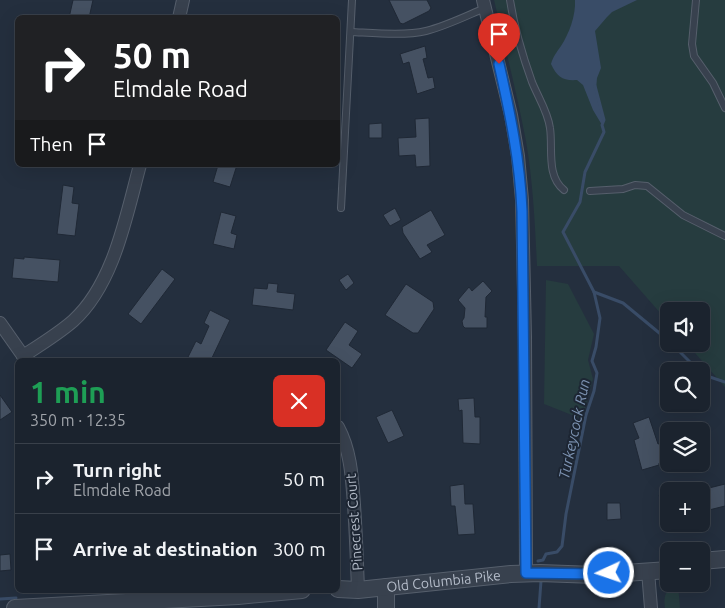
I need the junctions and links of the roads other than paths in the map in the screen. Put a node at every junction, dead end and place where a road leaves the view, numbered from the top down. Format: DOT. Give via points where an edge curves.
graph roads {
  1 [pos="183,0"];
  2 [pos="352,0"];
  3 [pos="510,0"];
  4 [pos="696,0"];
  5 [pos="484,4"];
  6 [pos="180,15"];
  7 [pos="351,32"];
  8 [pos="725,108"];
  9 [pos="139,167"];
  10 [pos="564,190"];
  11 [pos="590,191"];
  12 [pos="341,208"];
  13 [pos="725,236"];
  14 [pos="0,324"];
  15 [pos="24,358"];
  16 [pos="340,431"];
  17 [pos="725,559"];
  18 [pos="710,560"];
  19 [pos="660,570"];
  20 [pos="648,571"];
  21 [pos="526,573"];
  22 [pos="386,587"];
  23 [pos="340,589"];
  24 [pos="358,590"];
  25 [pos="270,593"];
  26 [pos="115,596"];
  27 [pos="51,607"];
  28 [pos="15,608"];
  29 [pos="386,608"];
  30 [pos="651,608"];
  1 -- 6 [label="street"];
  2 -- 7 [label="lane"];
  3 -- 10 [label="lane" via="532,80 550,126 555,180"];
  4 -- 8 [label="lane" via="694,56"];
  5 -- 7 [label="lane" via="424,32"];
  5 -- 21 [label="street" via="511,116 522,200"];
  7 -- 12 [label="lane"];
  9 -- 15 [label="street" via="121,235 97,290 73,320"];
  11 -- 13 [label="lane" via="646,186 683,214"];
  14 -- 15 [label="street"];
  16 -- 24 [label="street, Pinecrest Court" via="351,469"];
  17 -- 18 [label="street"];
  19 -- 20 [label="street, Old Columbia Pike"];
  20 -- 21 [label="street, Old Columbia Pike"];
  20 -- 30 [label="street"];
  21 -- 22 [label="street, Old Columbia Pike"];
  22 -- 24 [label="street, Old Columbia Pike"];
  22 -- 29 [label="street"];
  23 -- 24 [label="street, Old Columbia Pike"];
  25 -- 26 [label="street"];
  26 -- 27 [label="street"];
  27 -- 28 [label="street"];
}
